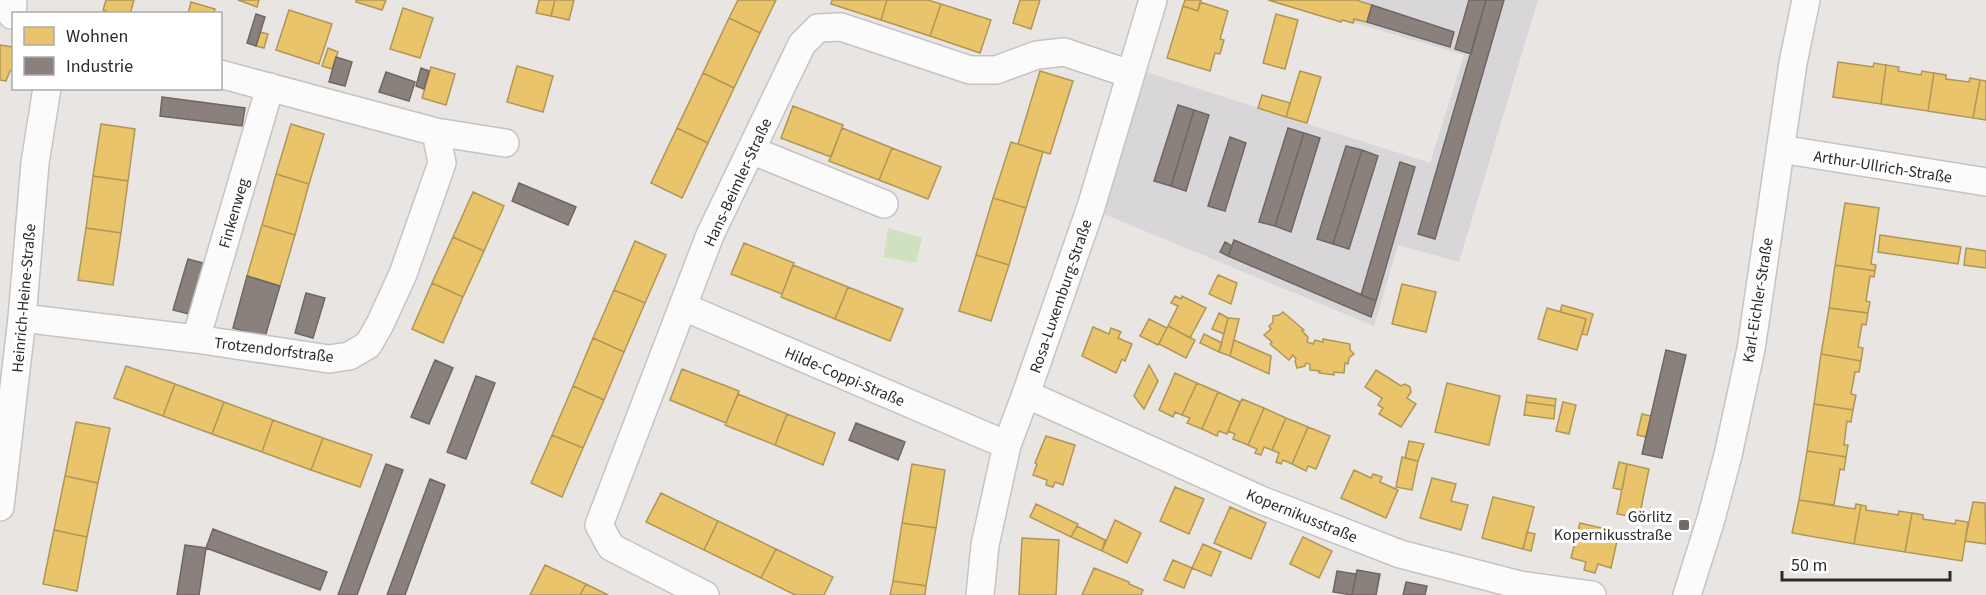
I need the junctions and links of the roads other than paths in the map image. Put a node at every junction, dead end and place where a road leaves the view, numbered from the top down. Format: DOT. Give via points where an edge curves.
graph roads {
  1 [pos="1153,0"];
  2 [pos="1806,0"];
  3 [pos="1130,74"];
  4 [pos="222,75"];
  5 [pos="270,87"];
  6 [pos="47,90"];
  7 [pos="436,132"];
  8 [pos="505,143"];
  9 [pos="1780,149"];
  10 [pos="751,150"];
  11 [pos="1986,182"];
  12 [pos="884,204"];
  13 [pos="684,307"];
  14 [pos="22,318"];
  15 [pos="196,339"];
  16 [pos="1026,394"];
  17 [pos="1007,445"];
  18 [pos="0,507"];
  19 [pos="705,595"];
  20 [pos="980,595"];
  21 [pos="1592,595"];
  22 [pos="1687,595"];
  1 -- 3 [label="street, Rosa-Luxemburg-Straße"];
  2 -- 9 [label="street, Karl-Eichler-Straße"];
  3 -- 10 [label="street, Hans-Beimler-Straße" via="1064,52 1038,55 996,70 970,70 841,27 818,28 802,44"];
  3 -- 16 [label="street, Rosa-Luxemburg-Straße" via="1091,207"];
  4 -- 5 [label="street"];
  5 -- 7 [label="street"];
  5 -- 15 [label="street, Finkenweg"];
  6 -- 14 [label="street, Heinrich-Heine-Straße" via="34,162"];
  7 -- 8 [label="street"];
  7 -- 15 [label="street, Trotzendorfstraße" via="442,163 403,274 368,345 349,356 329,359"];
  9 -- 11 [label="street, Arthur-Ullrich-Straße"];
  9 -- 22 [label="street, Karl-Eichler-Straße" via="1750,351 1725,465"];
  10 -- 12 [label="street"];
  10 -- 13 [label="street, Hans-Beimler-Straße" via="710,235"];
  13 -- 17 [label="street, Hilde-Coppi-Straße"];
  13 -- 19 [label="street, Hans-Beimler-Straße" via="600,525 611,547"];
  14 -- 15 [label="street, Trotzendorfstraße"];
  14 -- 18 [label="street, Heinrich-Heine-Straße"];
  16 -- 17 [label="street, Rosa-Luxemburg-Straße"];
  16 -- 21 [label="street, Kopernikusstraße" via="1261,500 1400,554 1520,585"];
  17 -- 20 [label="street, Rosa-Luxemburg-Straße" via="985,546"];
}
